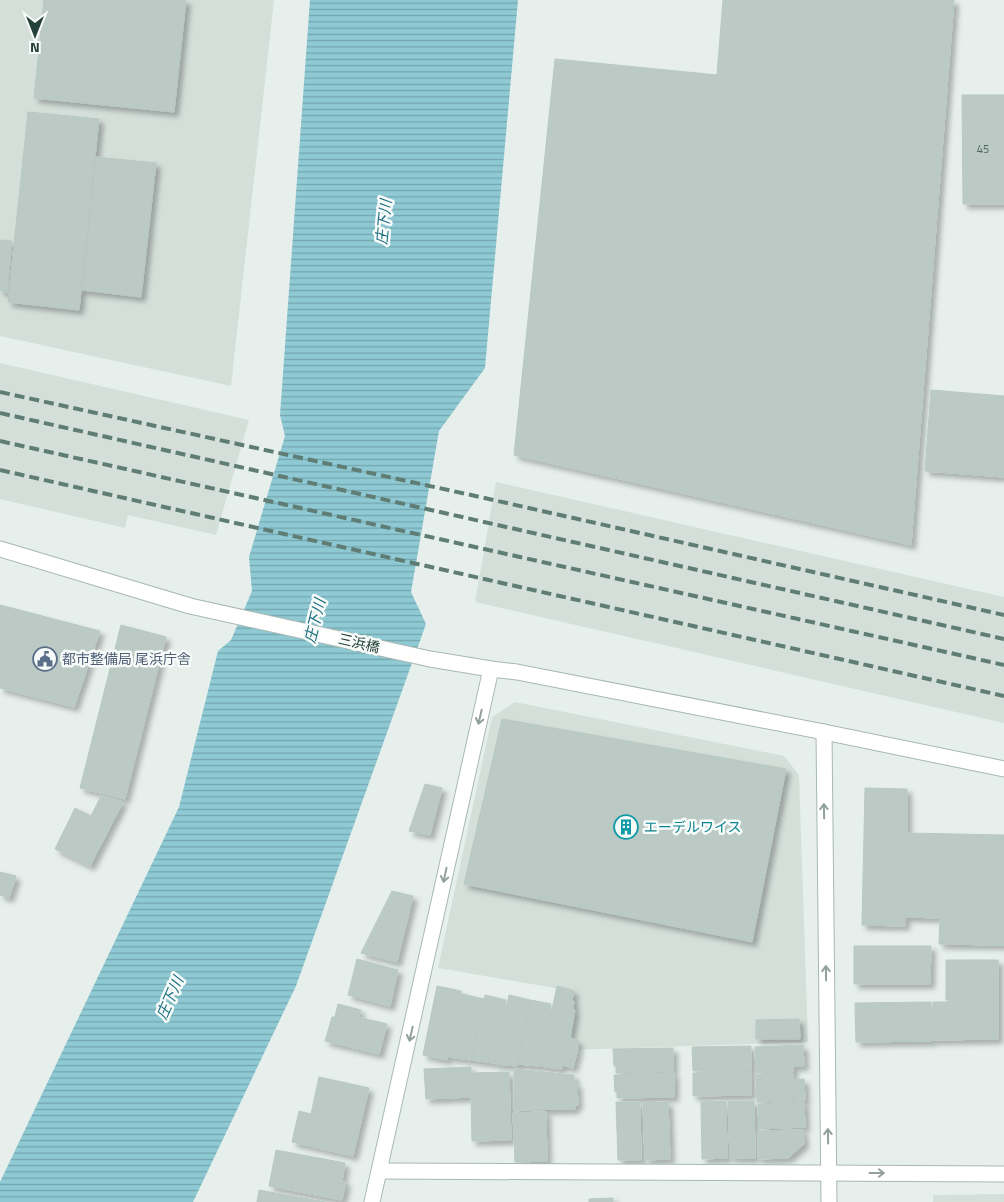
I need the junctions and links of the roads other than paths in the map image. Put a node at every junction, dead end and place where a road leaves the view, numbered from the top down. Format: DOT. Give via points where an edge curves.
graph roads {
  1 [pos="0,549"];
  2 [pos="491,669"];
  3 [pos="824,732"];
  4 [pos="1004,769"];
  5 [pos="380,1171"];
  6 [pos="828,1173"];
  7 [pos="1004,1174"];
  8 [pos="372,1202"];
  9 [pos="828,1202"];
  1 -- 2 [label="street, 三浜橋" via="190,606 430,659"];
  2 -- 3 [label="street, 三浜橋"];
  2 -- 5 [label="street, one-way"];
  3 -- 4 [label="street, 三浜橋"];
  6 -- 3 [label="street, one-way"];
  5 -- 6 [label="street"];
  5 -- 8 [label="street"];
  6 -- 7 [label="street, one-way"];
  6 -- 9 [label="street"];
}
